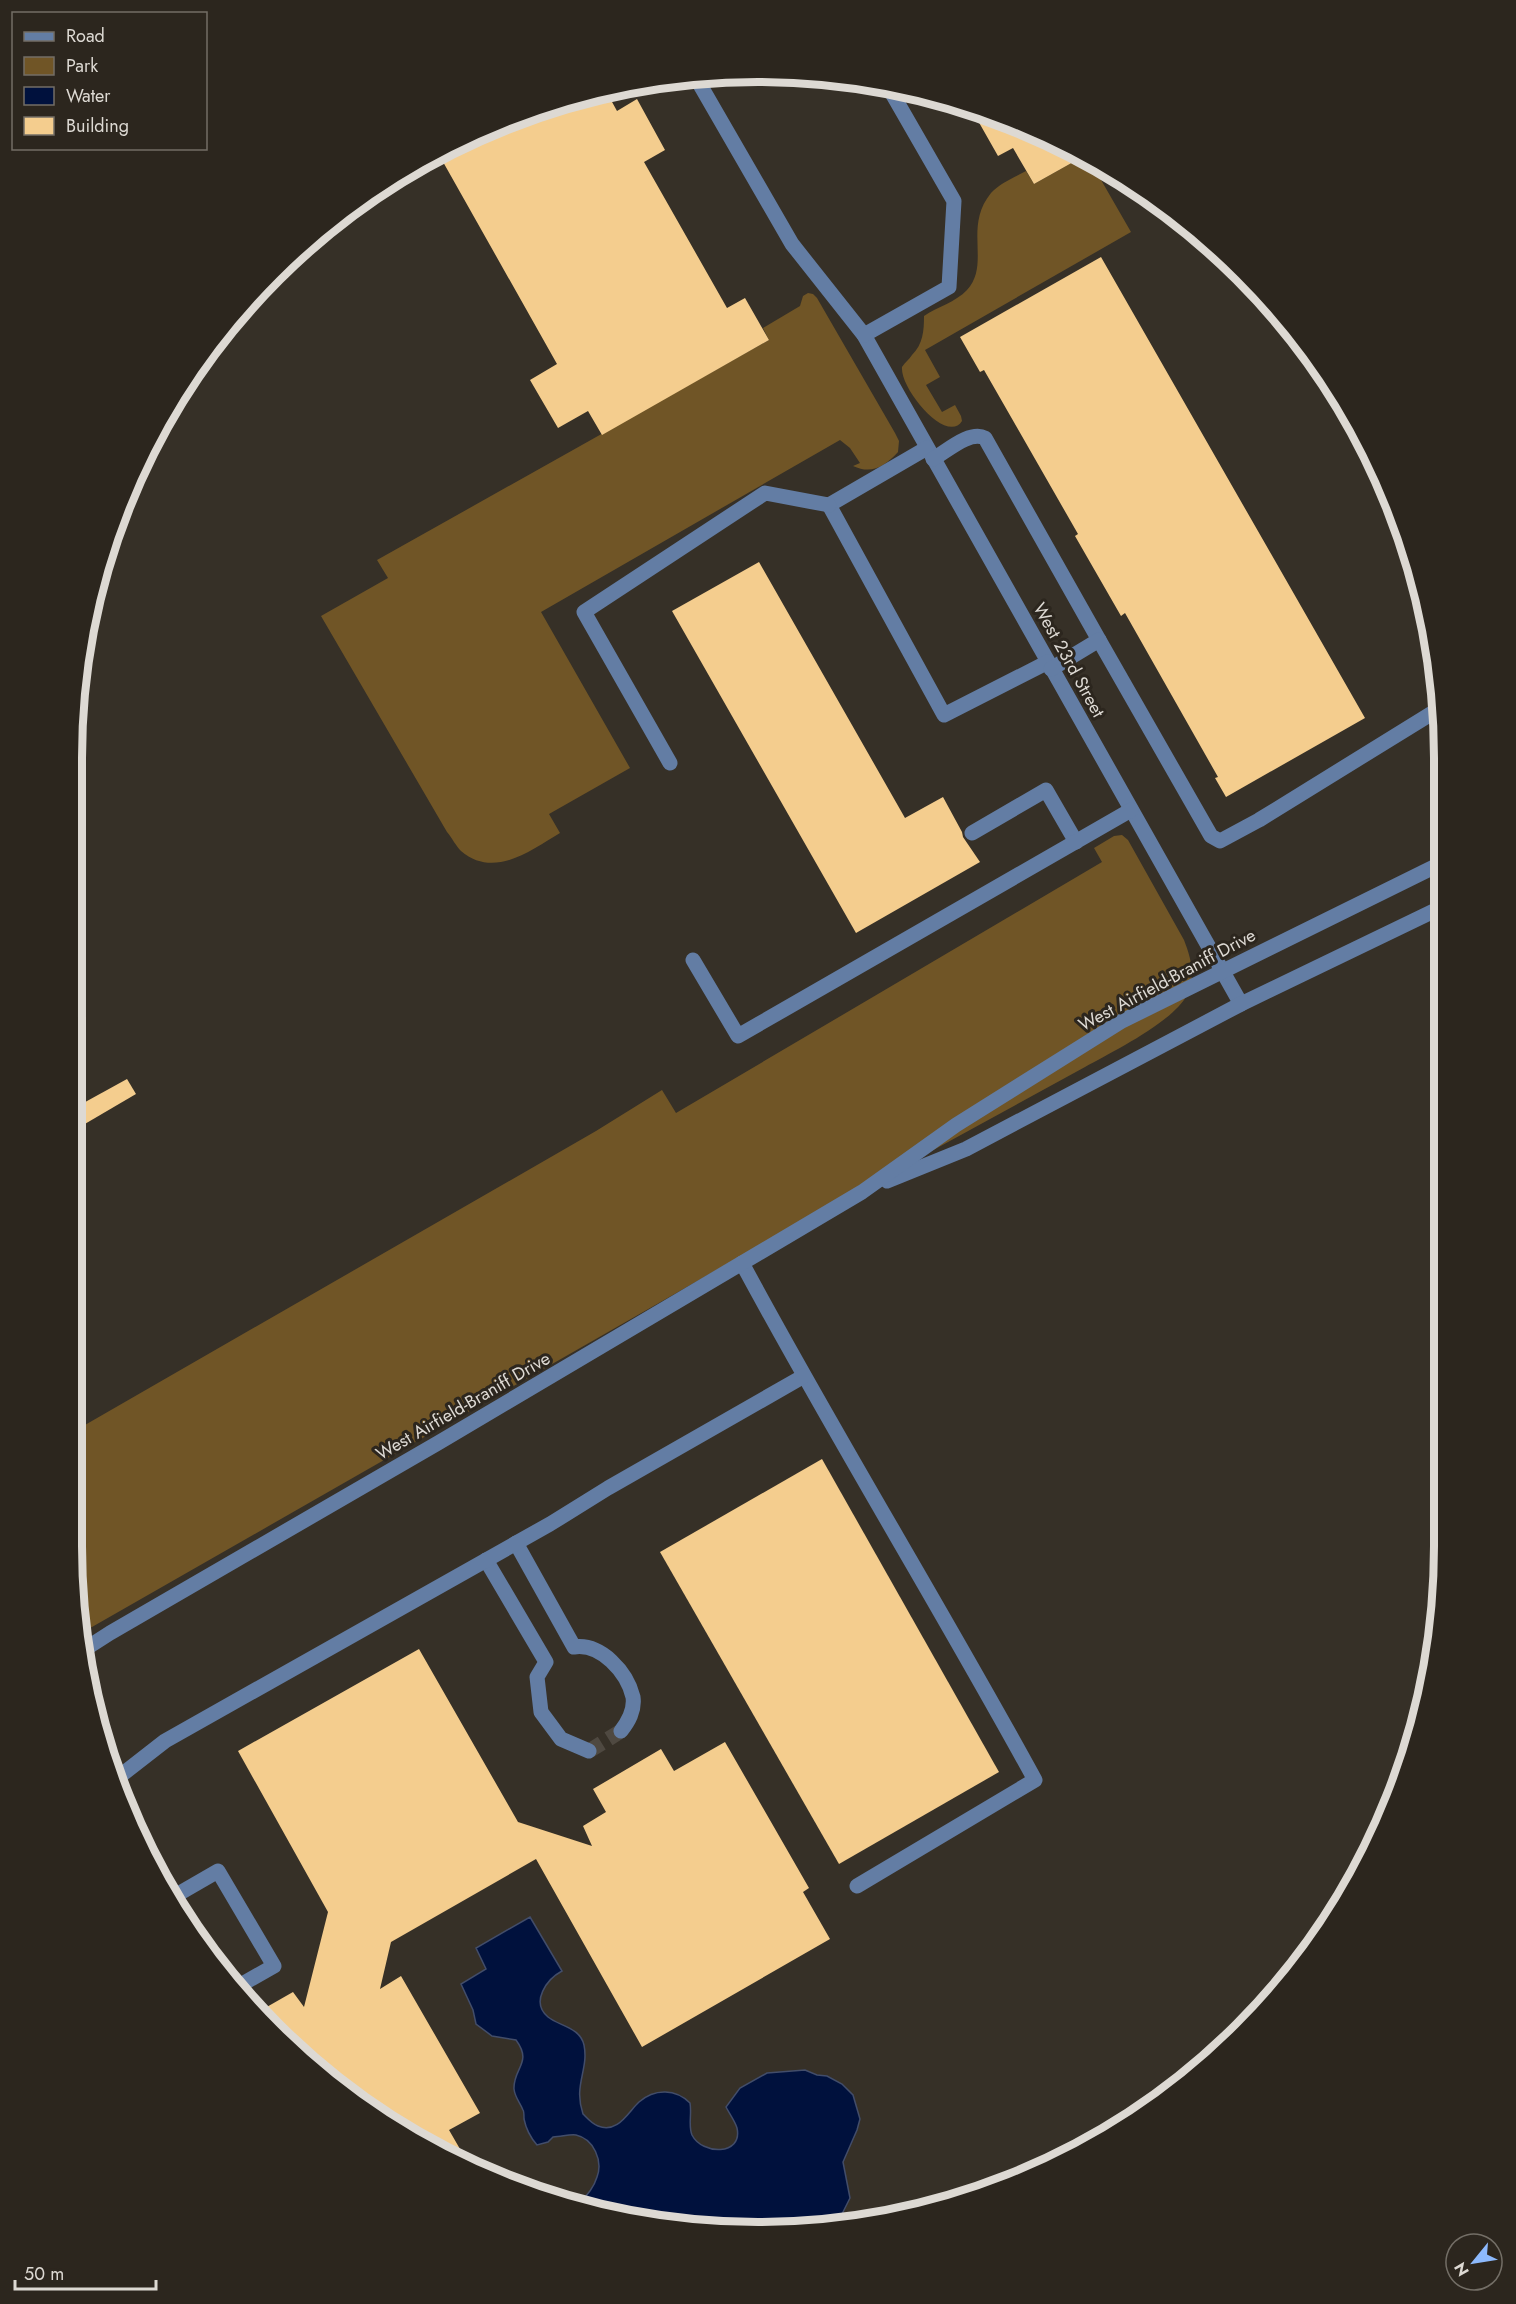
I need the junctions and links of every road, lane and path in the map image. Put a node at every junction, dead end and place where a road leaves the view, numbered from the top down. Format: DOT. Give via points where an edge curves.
graph roads {
  1 [pos="700,85"];
  2 [pos="894,96"];
  3 [pos="864,335"];
  4 [pos="930,454"];
  5 [pos="829,505"];
  6 [pos="1099,640"];
  7 [pos="1049,665"];
  8 [pos="1432,713"];
  9 [pos="670,764"];
  10 [pos="1131,810"];
  11 [pos="972,833"];
  12 [pos="1076,842"];
  13 [pos="1434,867"];
  14 [pos="1434,911"];
  15 [pos="693,960"];
  16 [pos="1222,971"];
  17 [pos="1241,1004"];
  18 [pos="862,1192"];
  19 [pos="742,1263"];
  20 [pos="804,1376"];
  21 [pos="516,1543"];
  22 [pos="486,1560"];
  23 [pos="90,1646"];
  24 [pos="621,1731"];
  25 [pos="589,1751"];
  26 [pos="122,1774"];
  27 [pos="857,1886"];
  28 [pos="179,1894"];
  29 [pos="244,1984"];
  1 -- 3 [label="street, West 23rd Street" via="792,244"];
  2 -- 3 [label="street" via="954,201 949,287"];
  3 -- 4 [label="street, West 23rd Street"];
  4 -- 5 [label="street"];
  4 -- 6 [label="street" via="970,436 985,438"];
  4 -- 7 [label="street, West 23rd Street"];
  5 -- 7 [label="street" via="944,714"];
  5 -- 9 [label="street" via="765,494 584,612"];
  6 -- 7 [label="street"];
  6 -- 8 [label="street" via="1211,836 1220,841"];
  7 -- 10 [label="street, West 23rd Street"];
  10 -- 12 [label="street"];
  10 -- 16 [label="street, West 23rd Street"];
  11 -- 12 [label="street" via="1046,790"];
  12 -- 15 [label="street" via="738,1036"];
  13 -- 16 [label="street, West Airfield-Braniff Drive"];
  14 -- 17 [label="street, West Airfield-Braniff Drive"];
  16 -- 17 [label="street, West 23rd Street"];
  16 -- 18 [label="street, West Airfield-Braniff Drive" via="1122,1021 956,1125"];
  17 -- 18 [label="street, West Airfield-Braniff Drive" via="966,1149"];
  18 -- 19 [label="street, West Airfield-Braniff Drive"];
  19 -- 20 [label="street"];
  19 -- 23 [label="street, West Airfield-Braniff Drive"];
  20 -- 21 [label="street"];
  20 -- 27 [label="street" via="1035,1780"];
  21 -- 22 [label="street"];
  21 -- 24 [label="street" via="574,1647 586,1645 622,1671 633,1699 630,1719"];
  22 -- 25 [label="street" via="546,1662 537,1677 541,1712 561,1739"];
  22 -- 26 [label="street" via="165,1742"];
  28 -- 29 [label="street" via="218,1871 274,1966"];
}
